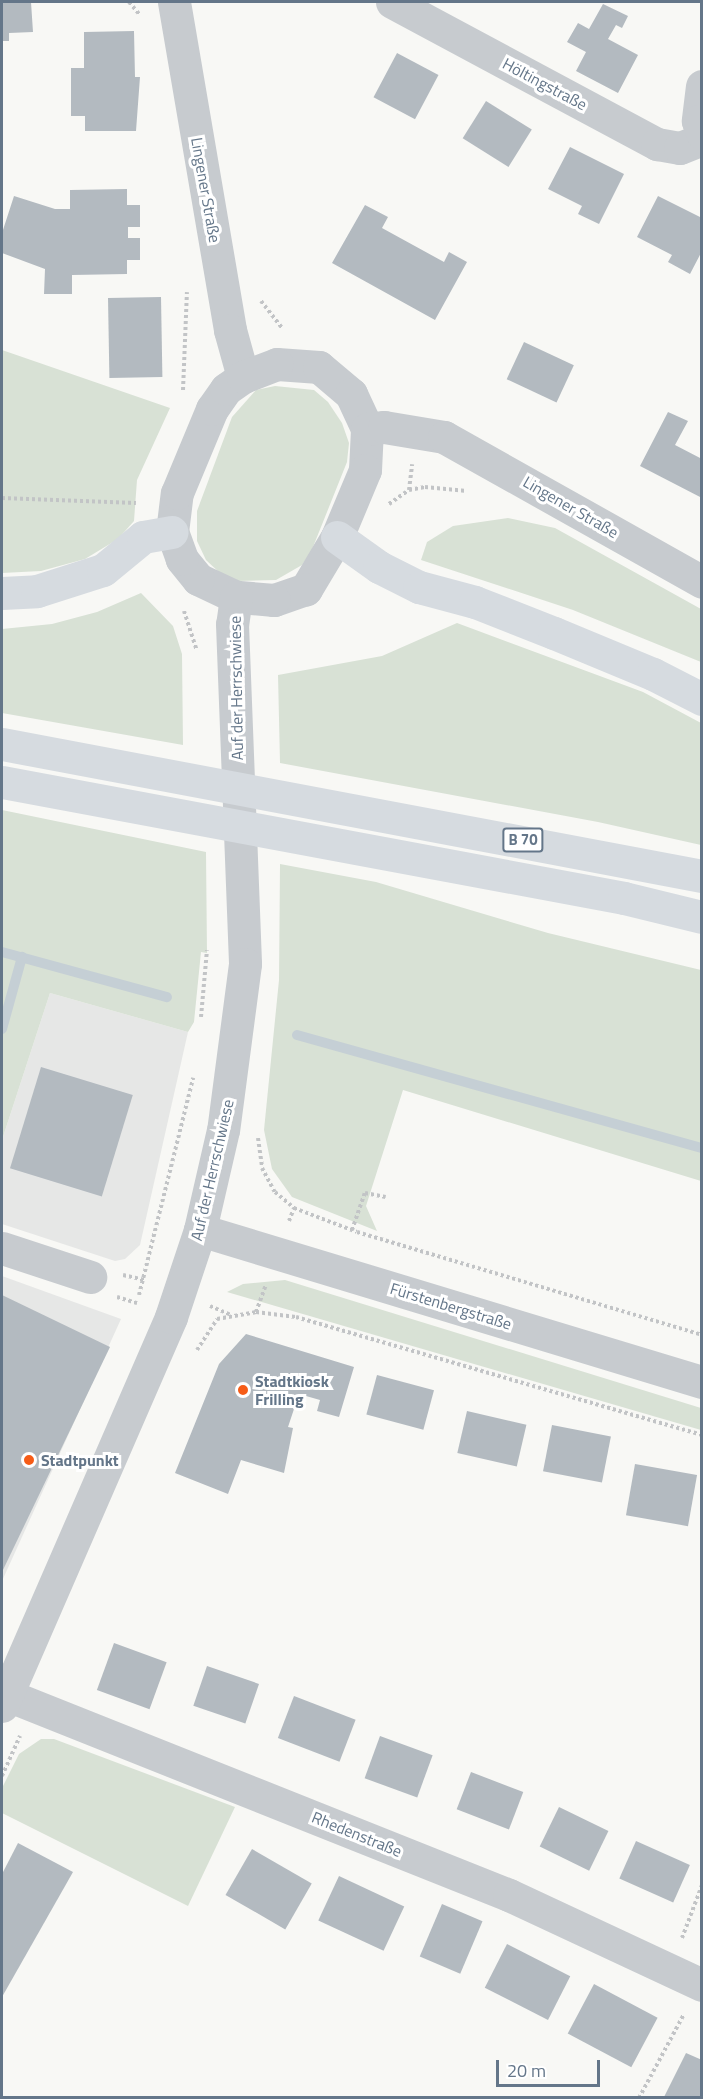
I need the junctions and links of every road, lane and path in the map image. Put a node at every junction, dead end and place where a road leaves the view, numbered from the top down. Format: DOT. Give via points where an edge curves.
graph roads {
  1 [pos="174,2"];
  2 [pos="392,2"];
  3 [pos="702,86"];
  4 [pos="702,133"];
  5 [pos="702,139"];
  6 [pos="243,376"];
  7 [pos="367,429"];
  8 [pos="473,491"];
  9 [pos="2,498"];
  10 [pos="158,535"];
  11 [pos="349,545"];
  12 [pos="702,582"];
  13 [pos="2,593"];
  14 [pos="236,597"];
  15 [pos="180,605"];
  16 [pos="198,656"];
  17 [pos="702,699"];
  18 [pos="2,744"];
  19 [pos="2,782"];
  20 [pos="702,876"];
  21 [pos="702,917"];
  22 [pos="207,942"];
  23 [pos="200,1023"];
  24 [pos="194,1070"];
  25 [pos="258,1133"];
  26 [pos="386,1197"];
  27 [pos="200,1230"];
  28 [pos="352,1230"];
  29 [pos="2,1248"];
  30 [pos="90,1278"];
  31 [pos="135,1312"];
  32 [pos="256,1312"];
  33 [pos="702,1335"];
  34 [pos="702,1382"];
  35 [pos="702,1435"];
  36 [pos="14,1703"];
  37 [pos="2,1776"];
  38 [pos="702,1885"];
  39 [pos="670,1970"];
  40 [pos="701,1985"];
  41 [pos="639,2097"];
  1 -- 6 [label="street, Lingener Straße" via="230,330"];
  2 -- 5 [label="street, Höltingstraße" via="657,144 680,148"];
  3 -- 4 [label="street" via="698,121"];
  6 -- 7 [label="street" via="277,364 319,367 351,394"];
  6 -- 10 [label="street" via="226,389 212,409"];
  7 -- 11 [label="street" via="365,470"];
  7 -- 12 [label="street, Lingener Straße" via="395,428 444,437"];
  8 -- 11 [label="path" via="425,488 398,495"];
  9 -- 10 [label="path" via="148,503"];
  10 -- 13 [label="highway" via="103,570 37,591"];
  10 -- 14 [label="street" via="198,579"];
  11 -- 14 [label="street" via="306,589 274,600"];
  11 -- 17 [label="highway" via="419,587 475,602 554,633"];
  14 -- 27 [label="street, Auf der Herrschwiese" via="232,624 245,964 223,1130"];
  15 -- 16 [label="path"];
  18 -- 20 [label="highway, B 70"];
  19 -- 21 [label="highway, B 70" via="624,898"];
  22 -- 23 [label="path"];
  24 -- 31 [label="path"];
  25 -- 28 [label="path" via="262,1168 275,1192 294,1208"];
  26 -- 28 [label="path" via="365,1193"];
  27 -- 34 [label="street, Fürstenbergstraße"];
  27 -- 36 [label="street, Auf der Herrschwiese" via="171,1317"];
  28 -- 33 [label="path"];
  29 -- 30 [label="street"];
  32 -- 35 [label="path" via="296,1317"];
  36 -- 37 [label="path"];
  36 -- 39 [label="street, Rhedenstraße" via="509,1895"];
  38 -- 39 [label="path"];
  39 -- 40 [label="street, Rhedenstraße"];
  40 -- 41 [label="path"];
}
